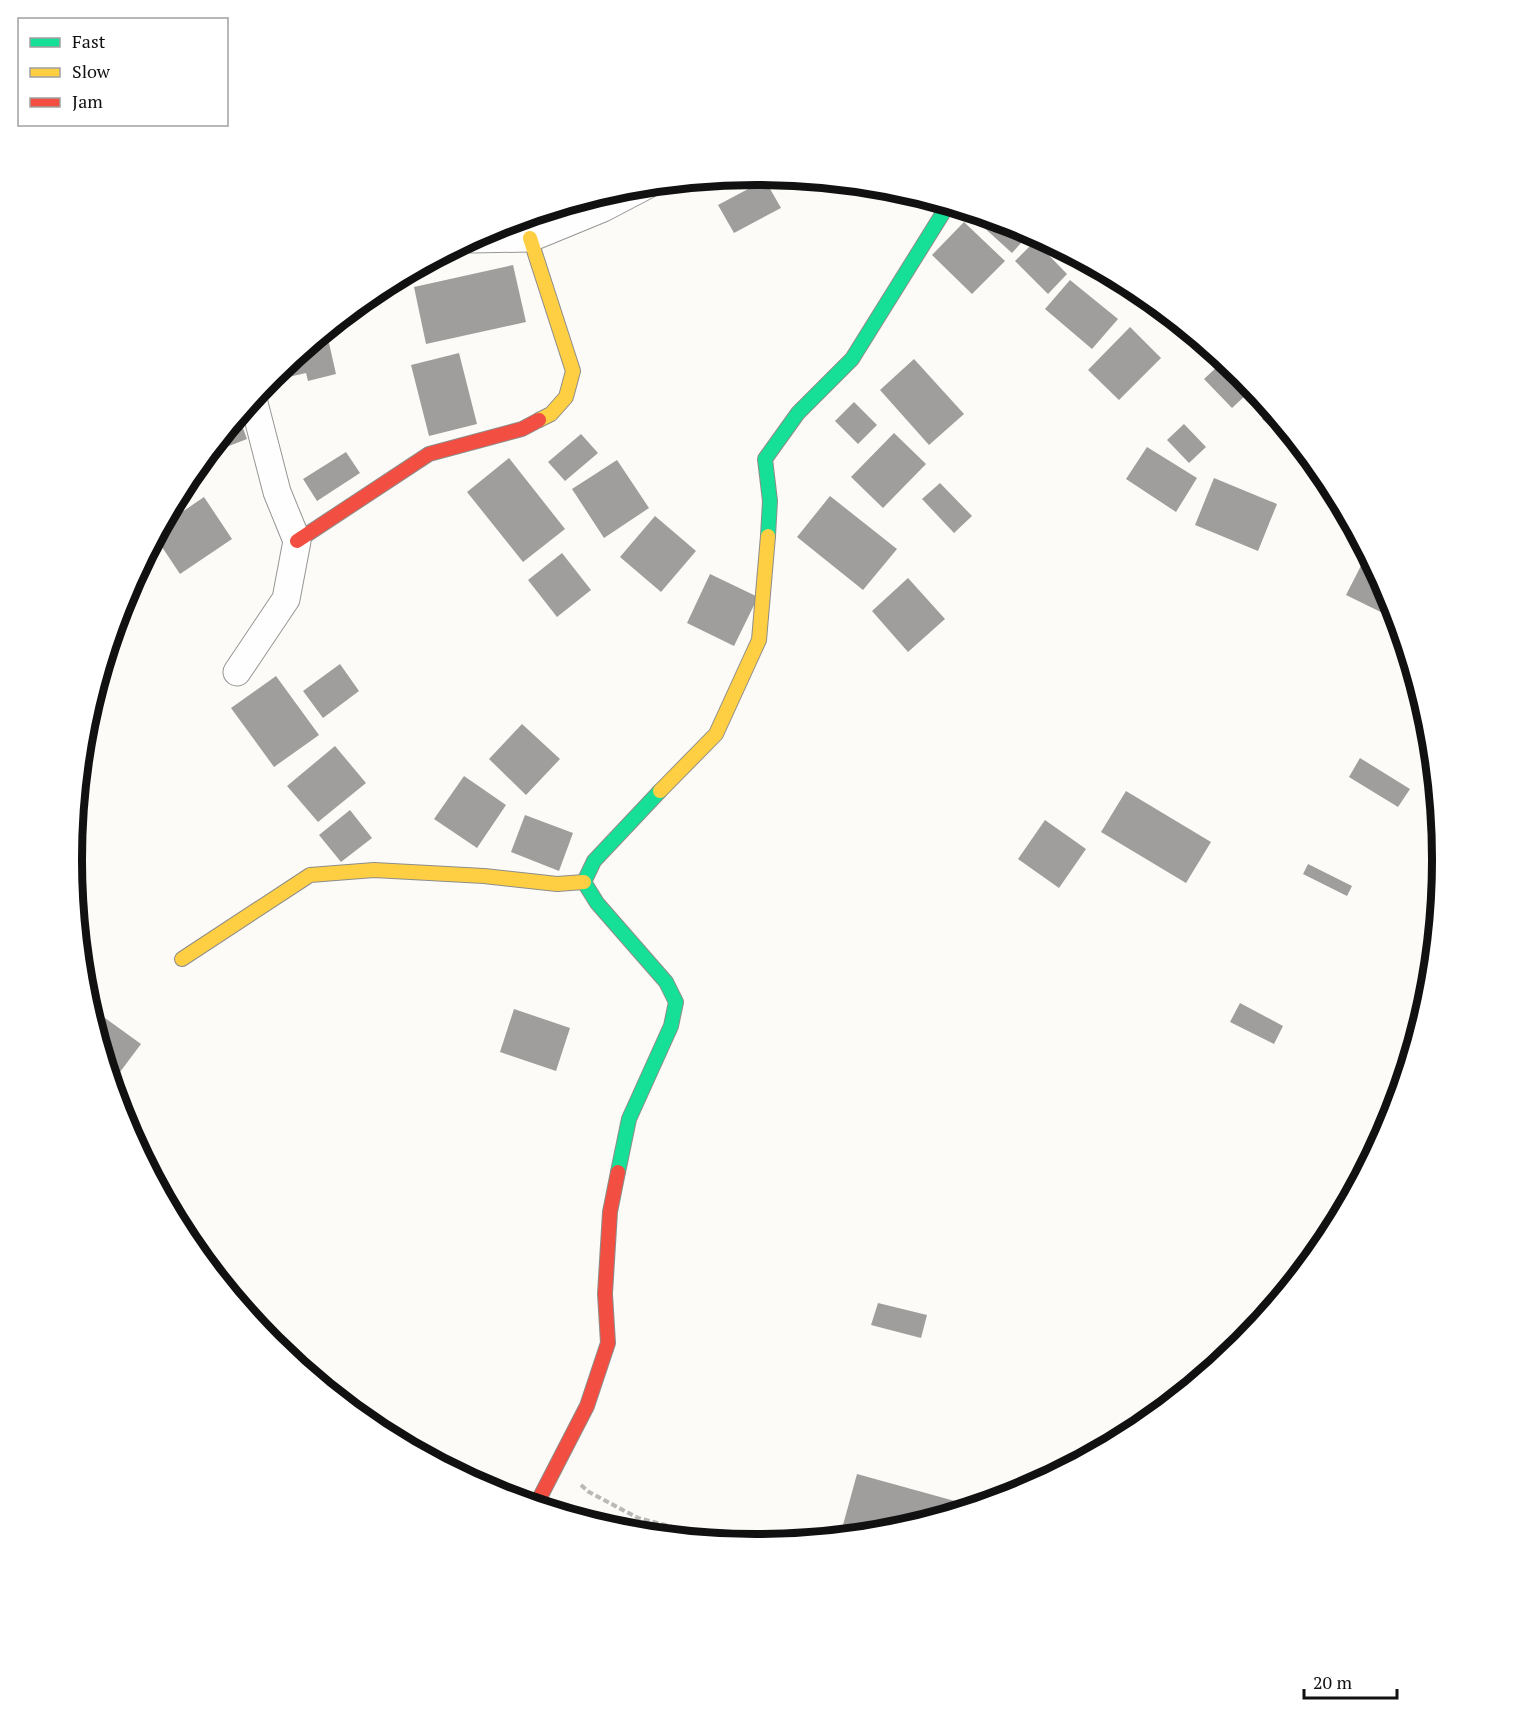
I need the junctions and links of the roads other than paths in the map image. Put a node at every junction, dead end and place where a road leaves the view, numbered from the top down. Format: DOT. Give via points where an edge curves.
graph roads {
  1 [pos="620,199"];
  2 [pos="944,212"];
  3 [pos="530,238"];
  4 [pos="493,239"];
  5 [pos="256,409"];
  6 [pos="297,541"];
  7 [pos="237,672"];
  8 [pos="584,882"];
  9 [pos="182,959"];
  10 [pos="540,1498"];
  1 -- 3 [label="street"];
  2 -- 8 [label="street" via="852,359 798,413 765,459 770,501 759,640 716,734 618,834 594,861"];
  3 -- 4 [label="street"];
  3 -- 6 [label="street" via="573,371 566,398 551,414 522,429 429,454"];
  5 -- 6 [label="street" via="277,492"];
  6 -- 7 [label="street" via="286,599"];
  8 -- 9 [label="street" via="557,884 374,870 310,875"];
  8 -- 10 [label="street" via="597,903 666,982 676,1002 671,1026 629,1119 610,1212 605,1294 608,1342 587,1406"];
}
